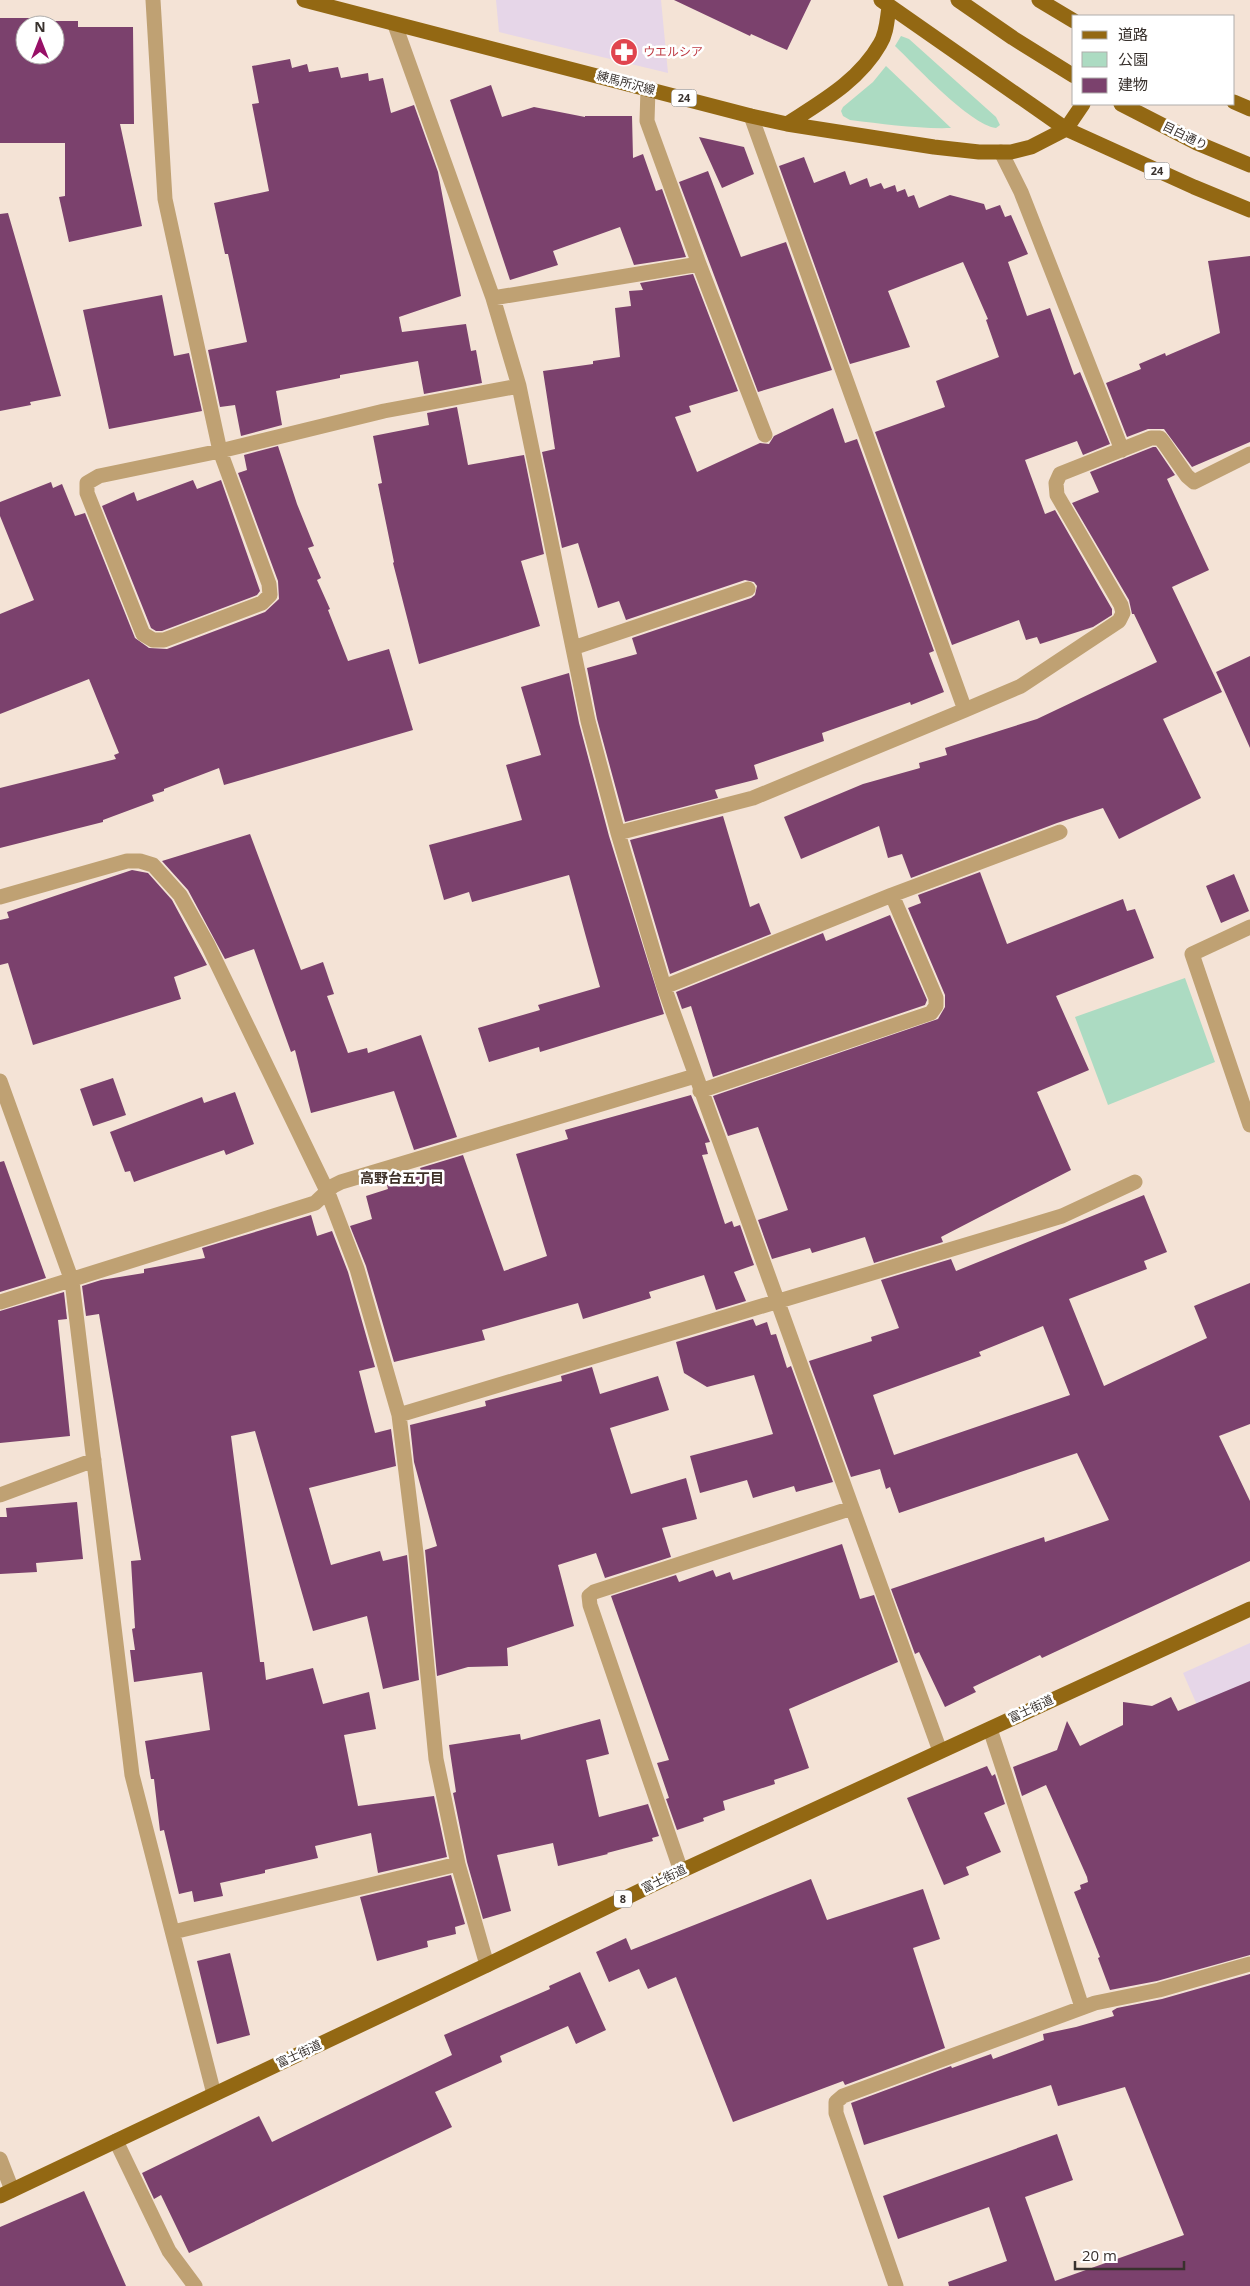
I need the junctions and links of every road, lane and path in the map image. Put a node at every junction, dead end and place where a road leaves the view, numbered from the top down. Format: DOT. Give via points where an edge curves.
graph roads {
  1 [pos="153,0"];
  2 [pos="304,0"];
  3 [pos="958,0"];
  4 [pos="1039,0"];
  5 [pos="885,3"];
  6 [pos="1072,20"];
  7 [pos="395,25"];
  8 [pos="1072,75"];
  9 [pos="648,89"];
  10 [pos="1235,102"];
  11 [pos="1082,105"];
  12 [pos="1123,105"];
  13 [pos="1250,109"];
  14 [pos="751,116"];
  15 [pos="787,124"];
  16 [pos="1066,129"];
  17 [pos="1001,152"];
  18 [pos="1250,165"];
  19 [pos="1250,210"];
  20 [pos="700,264"];
  21 [pos="493,298"];
  22 [pos="519,386"];
  23 [pos="765,435"];
  24 [pos="1122,450"];
  25 [pos="220,451"];
  26 [pos="1250,454"];
  27 [pos="748,589"];
  28 [pos="573,648"];
  29 [pos="965,710"];
  30 [pos="1060,832"];
  31 [pos="618,833"];
  32 [pos="892,895"];
  33 [pos="0,897"];
  34 [pos="1250,927"];
  35 [pos="664,987"];
  36 [pos="695,1076"];
  37 [pos="0,1082"];
  38 [pos="700,1091"];
  39 [pos="1250,1125"];
  40 [pos="1135,1182"];
  41 [pos="328,1193"];
  42 [pos="72,1281"];
  43 [pos="0,1302"];
  44 [pos="777,1303"];
  45 [pos="399,1415"];
  46 [pos="94,1460"];
  47 [pos="0,1495"];
  48 [pos="852,1508"];
  49 [pos="1250,1609"];
  50 [pos="990,1728"];
  51 [pos="940,1751"];
  52 [pos="458,1864"];
  53 [pos="681,1871"];
  54 [pos="173,1932"];
  55 [pos="1250,1964"];
  56 [pos="487,1965"];
  57 [pos="1082,2008"];
  58 [pos="214,2094"];
  59 [pos="116,2141"];
  60 [pos="0,2160"];
  61 [pos="6,2193"];
  62 [pos="195,2286"];
  63 [pos="896,2286"];
  1 -- 25 [label="street" via="165,198"];
  2 -- 7 [label="main road, 練馬所沢線 / 24"];
  3 -- 8 [label="main road"];
  4 -- 6 [label="main road"];
  5 -- 15 [label="main road" via="886,30 880,44 848,83"];
  5 -- 16 [label="main road, 24"];
  7 -- 9 [label="main road, 練馬所沢線 / 24"];
  7 -- 21 [label="street"];
  9 -- 14 [label="main road, 練馬所沢線 / 24"];
  9 -- 20 [label="street" via="646,121"];
  10 -- 13 [label="main road"];
  11 -- 16 [label="main road, 24"];
  12 -- 18 [label="main road, 目白通り" via="1197,143"];
  14 -- 15 [label="main road, 練馬所沢線 / 24"];
  14 -- 29 [label="street"];
  15 -- 17 [label="main road, 練馬所沢線 / 24" via="934,147"];
  16 -- 17 [label="main road, 練馬所沢線 / 24" via="1031,147"];
  16 -- 19 [label="main road, 24"];
  17 -- 24 [label="street" via="1021,192"];
  20 -- 21 [label="street"];
  20 -- 23 [label="street"];
  21 -- 22 [label="street"];
  22 -- 25 [label="street" via="384,411"];
  22 -- 28 [label="street"];
  24 -- 26 [label="street" via="1151,438 1160,438 1194,482"];
  24 -- 29 [label="street" via="1060,474 1056,484 1057,496 1122,605 1119,621 1021,686"];
  25 -- 25 [label="street" via="269,584 270,595 262,603 164,640 152,640 143,634 87,493 87,483 99,476"];
  27 -- 28 [label="street"];
  28 -- 31 [label="street" via="588,721"];
  29 -- 31 [label="street" via="753,798"];
  30 -- 32 [label="street"];
  31 -- 35 [label="street"];
  32 -- 35 [label="street"];
  32 -- 38 [label="street" via="936,998 936,1006 931,1013"];
  33 -- 41 [label="street" via="127,861 152,865 180,895 208,945"];
  34 -- 39 [label="street" via="1192,954"];
  35 -- 36 [label="street"];
  36 -- 38 [label="street"];
  36 -- 41 [label="street" via="341,1182"];
  37 -- 42 [label="street"];
  38 -- 44 [label="street"];
  40 -- 44 [label="street" via="1062,1216"];
  41 -- 42 [label="street" via="315,1203"];
  41 -- 45 [label="street" via="357,1269"];
  42 -- 43 [label="street"];
  42 -- 46 [label="street"];
  44 -- 45 [label="street"];
  44 -- 48 [label="street"];
  45 -- 52 [label="street" via="436,1759"];
  46 -- 47 [label="street"];
  46 -- 54 [label="street" via="132,1775"];
  48 -- 51 [label="street"];
  48 -- 53 [label="street" via="589,1596"];
  49 -- 50 [label="main road, 富士街道 / 8"];
  50 -- 51 [label="main road, 富士街道 / 8"];
  50 -- 57 [label="street"];
  51 -- 53 [label="main road, 富士街道 / 8"];
  52 -- 54 [label="street"];
  52 -- 56 [label="street"];
  53 -- 56 [label="main road, 富士街道 / 8"];
  54 -- 58 [label="street"];
  55 -- 57 [label="street"];
  56 -- 58 [label="main road, 富士街道 / 8"];
  57 -- 63 [label="street" via="843,2096 836,2102 836,2113"];
  58 -- 59 [label="main road, 富士街道 / 8"];
  59 -- 61 [label="main road, 富士街道 / 8"];
  59 -- 62 [label="street" via="169,2251"];
  60 -- 61 [label="street"];
}
